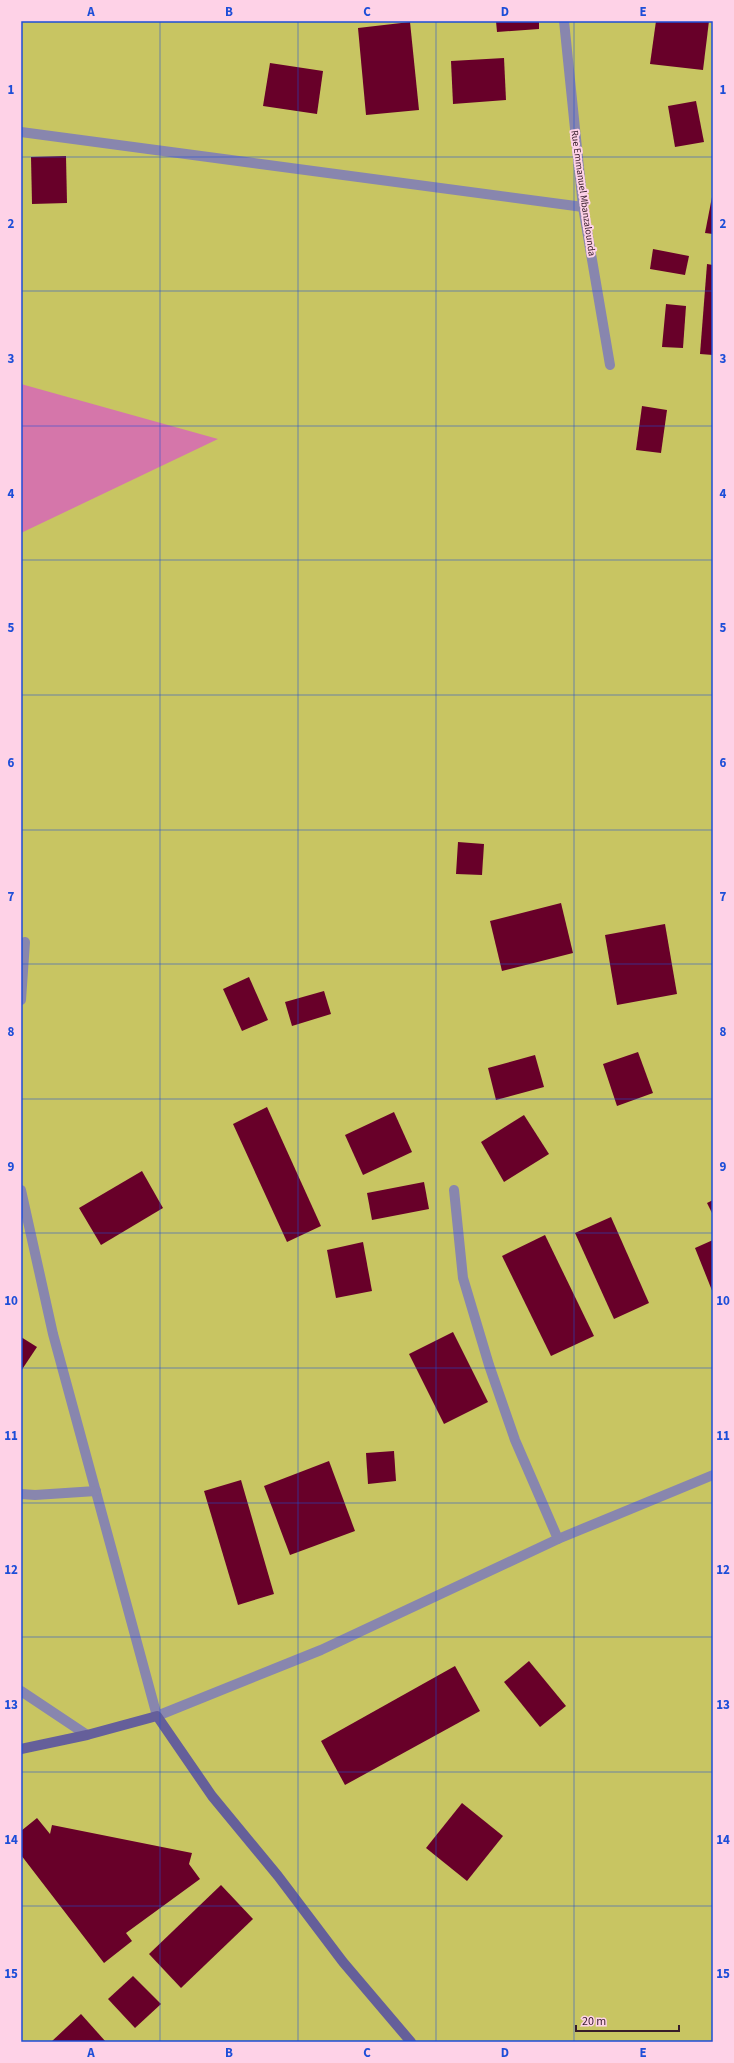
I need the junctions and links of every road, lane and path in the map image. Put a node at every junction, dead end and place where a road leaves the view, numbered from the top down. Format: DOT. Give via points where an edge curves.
graph roads {
  1 [pos="564,21"];
  2 [pos="21,132"];
  3 [pos="583,207"];
  4 [pos="610,365"];
  5 [pos="25,942"];
  6 [pos="21,1000"];
  7 [pos="21,1190"];
  8 [pos="454,1190"];
  9 [pos="713,1475"];
  10 [pos="96,1491"];
  11 [pos="21,1494"];
  12 [pos="558,1539"];
  13 [pos="21,1691"];
  14 [pos="157,1716"];
  15 [pos="87,1735"];
  16 [pos="21,1750"];
  17 [pos="411,2042"];
  1 -- 3 [label="street, Rue Emmanuel Mbanzalounda"];
  2 -- 3 [label="street"];
  3 -- 4 [label="street, Rue Emmanuel Mbanzalounda"];
  5 -- 6 [label="street"];
  7 -- 10 [label="street" via="53,1334"];
  8 -- 12 [label="street" via="463,1278 515,1440"];
  9 -- 12 [label="street"];
  10 -- 11 [label="street"];
  10 -- 14 [label="street"];
  12 -- 14 [label="street" via="321,1650"];
  13 -- 15 [label="street"];
  14 -- 15 [label="street"];
  14 -- 17 [label="street" via="212,1796 278,1876 343,1962"];
  15 -- 16 [label="street"];
}
